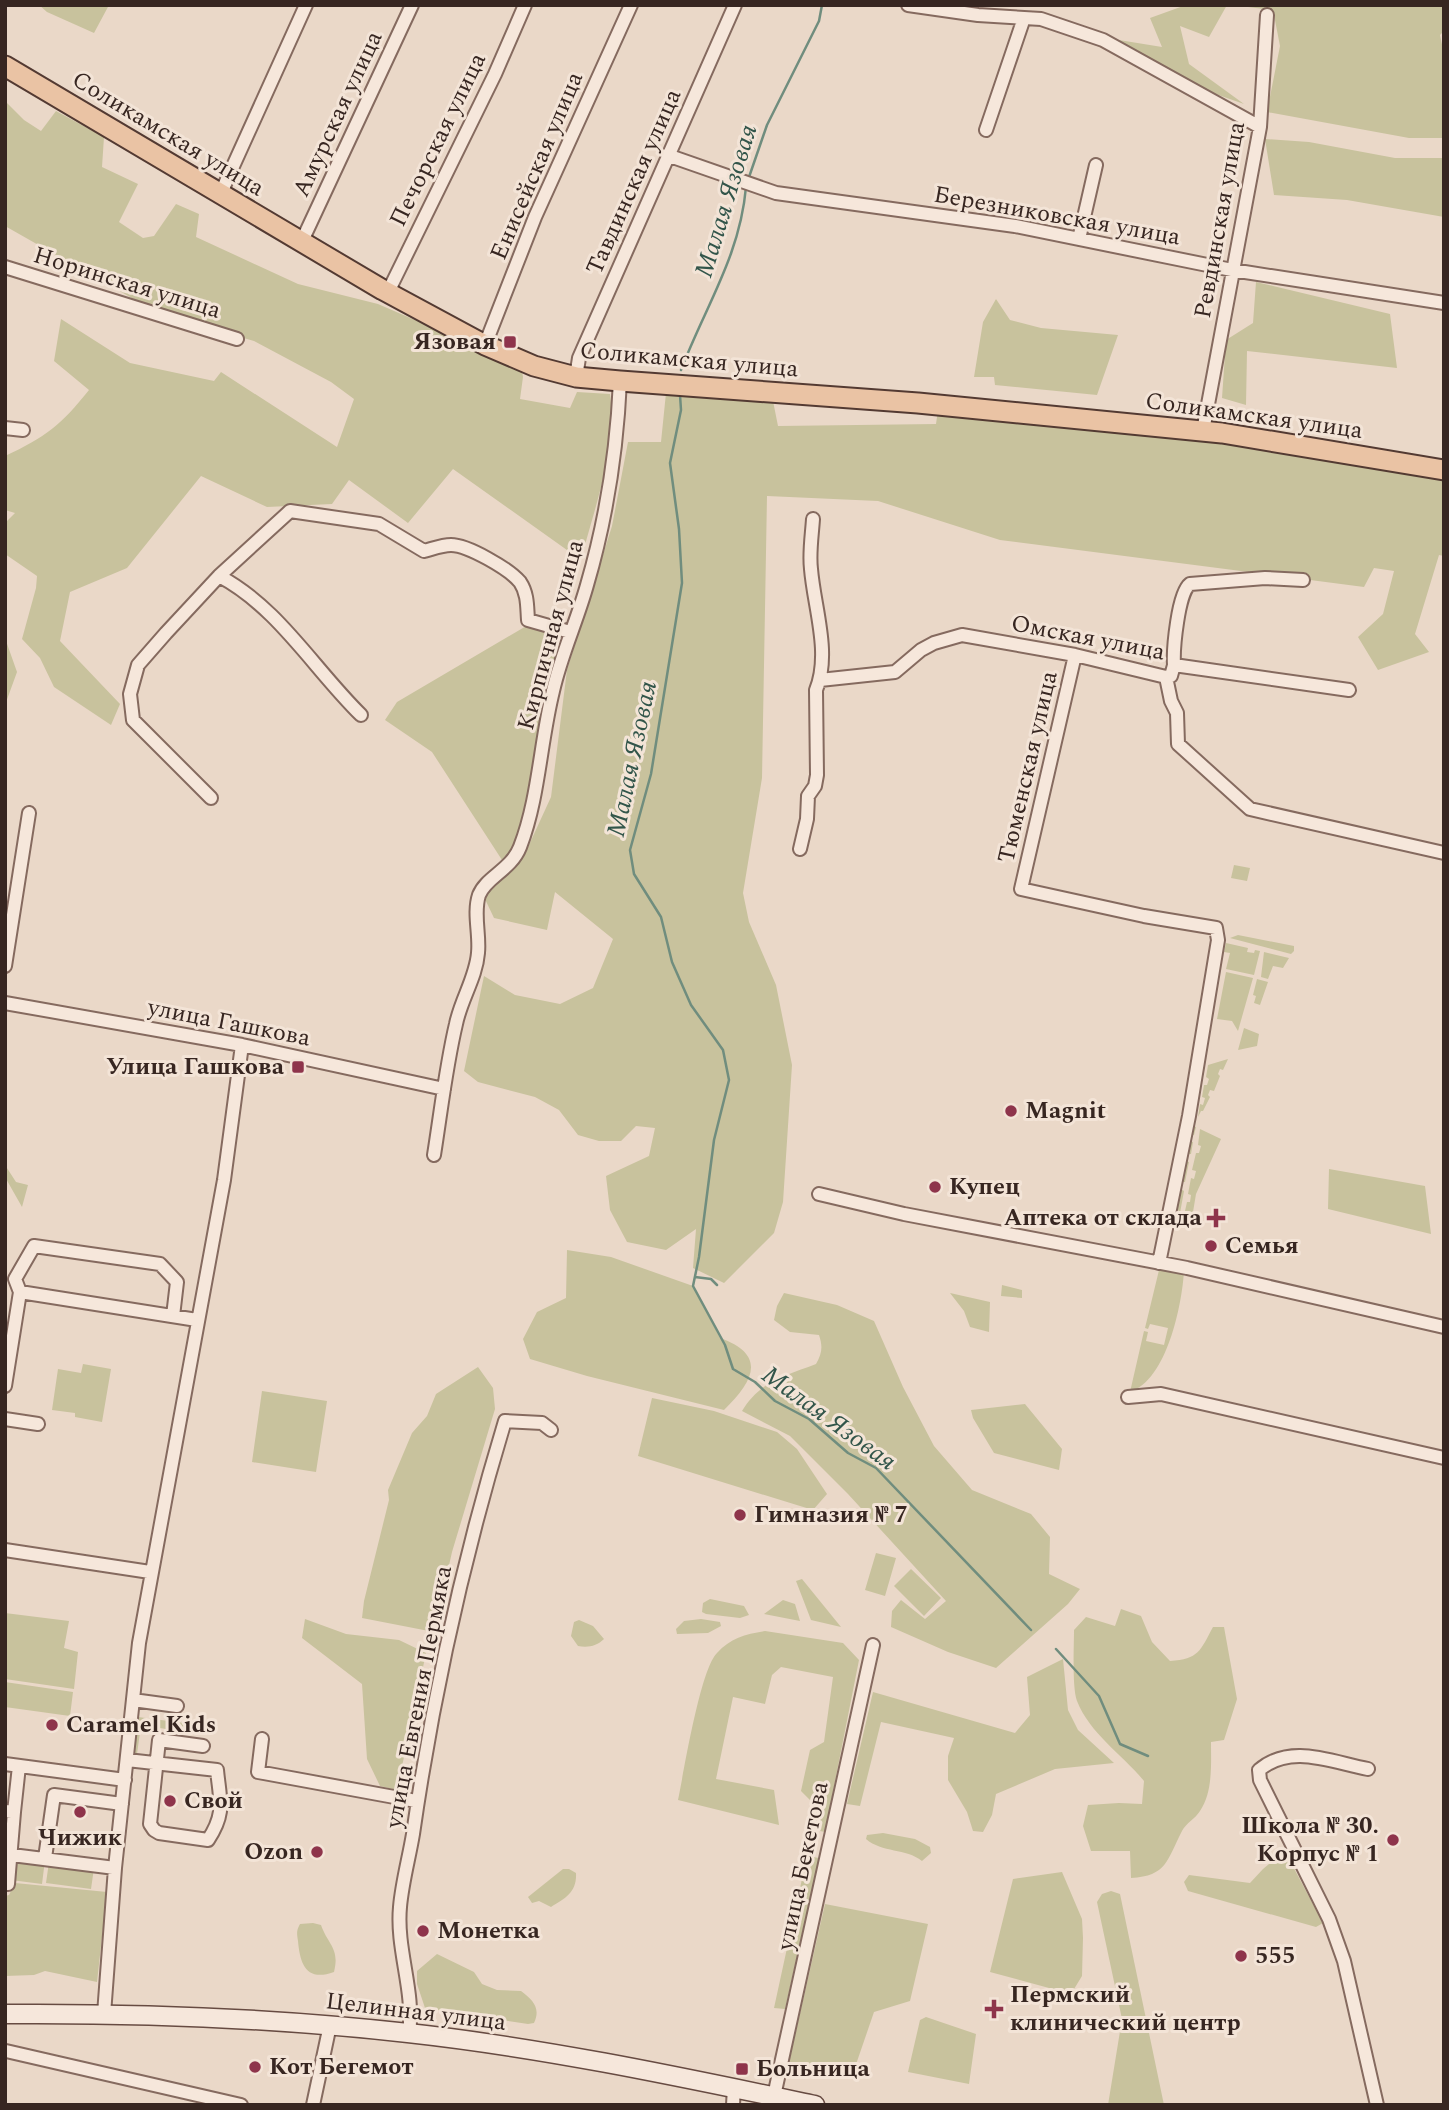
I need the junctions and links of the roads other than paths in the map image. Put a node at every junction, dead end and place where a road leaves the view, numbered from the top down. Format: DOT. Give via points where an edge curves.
graph roads {
  1 [pos="306,5"];
  2 [pos="412,5"];
  3 [pos="525,5"];
  4 [pos="631,5"];
  5 [pos="735,5"];
  6 [pos="908,5"];
  7 [pos="1267,15"];
  8 [pos="1024,18"];
  9 [pos="5,66"];
  10 [pos="1260,127"];
  11 [pos="986,130"];
  12 [pos="667,155"];
  13 [pos="1096,166"];
  14 [pos="220,195"];
  15 [pos="1079,239"];
  16 [pos="302,241"];
  17 [pos="5,267"];
  18 [pos="1233,270"];
  19 [pos="388,292"];
  20 [pos="1444,303"];
  21 [pos="237,339"];
  22 [pos="485,345"];
  23 [pos="576,377"];
  24 [pos="620,381"];
  25 [pos="5,428"];
  26 [pos="23,430"];
  27 [pos="1203,431"];
  28 [pos="1444,470"];
  29 [pos="813,519"];
  30 [pos="219,576"];
  31 [pos="1303,580"];
  32 [pos="570,632"];
  33 [pos="1075,655"];
  34 [pos="1174,665"];
  35 [pos="1166,677"];
  36 [pos="820,680"];
  37 [pos="1349,690"];
  38 [pos="361,715"];
  39 [pos="211,798"];
  40 [pos="29,813"];
  41 [pos="800,849"];
  42 [pos="1444,853"];
  43 [pos="5,963"];
  44 [pos="5,1003"];
  45 [pos="242,1045"];
  46 [pos="444,1089"];
  47 [pos="434,1155"];
  48 [pos="819,1194"];
  49 [pos="1159,1263"];
  50 [pos="20,1292"];
  51 [pos="173,1316"];
  52 [pos="197,1320"];
  53 [pos="1444,1327"];
  54 [pos="5,1386"];
  55 [pos="1128,1397"];
  56 [pos="5,1419"];
  57 [pos="38,1424"];
  58 [pos="551,1430"];
  59 [pos="1444,1458"];
  60 [pos="5,1549"];
  61 [pos="150,1572"];
  62 [pos="873,1644"];
  63 [pos="133,1700"];
  64 [pos="177,1706"];
  65 [pos="262,1739"];
  66 [pos="203,1745"];
  67 [pos="127,1760"];
  68 [pos="155,1763"];
  69 [pos="5,1764"];
  70 [pos="19,1766"];
  71 [pos="1368,1769"];
  72 [pos="125,1780"];
  73 [pos="416,1801"];
  74 [pos="122,1804"];
  75 [pos="10,1811"];
  76 [pos="12,1854"];
  77 [pos="45,1858"];
  78 [pos="116,1868"];
  79 [pos="5,1884"];
  80 [pos="5,2014"];
  81 [pos="104,2014"];
  82 [pos="330,2025"];
  83 [pos="409,2033"];
  84 [pos="6,2051"];
  85 [pos="734,2096"];
  86 [pos="774,2096"];
  87 [pos="241,2105"];
  88 [pos="313,2105"];
  89 [pos="815,2105"];
  90 [pos="1377,2105"];
  1 -- 14 [label="street"];
  2 -- 16 [label="street, Амурская улица"];
  3 -- 19 [label="street, Печорская улица"];
  4 -- 22 [label="street, Енисейская улица" via="535,217"];
  5 -- 12 [label="street, Тавдинская улица"];
  6 -- 8 [label="street"];
  7 -- 10 [label="street, Ревдинская улица"];
  8 -- 10 [label="street" via="1041,19 1103,40"];
  8 -- 11 [label="street"];
  9 -- 14 [label="main road, Соликамская улица"];
  10 -- 18 [label="street, Ревдинская улица"];
  12 -- 15 [label="street, Березниковская улица" via="776,193"];
  12 -- 23 [label="street, Тавдинская улица" via="579,358"];
  13 -- 15 [label="street"];
  14 -- 16 [label="main road, Соликамская улица"];
  15 -- 18 [label="street, Березниковская улица"];
  16 -- 19 [label="main road, Соликамская улица"];
  17 -- 21 [label="street, Норинская улица"];
  18 -- 20 [label="street, Березниковская улица"];
  18 -- 27 [label="street, Ревдинская улица"];
  19 -- 22 [label="main road, Соликамская улица"];
  22 -- 23 [label="main road, Соликамская улица" via="534,366"];
  23 -- 24 [label="main road, Соликамская улица"];
  24 -- 27 [label="main road, Соликамская улица" via="918,403"];
  24 -- 32 [label="street, Кирпичная улица" via="600,532 587,588"];
  25 -- 26 [label="street"];
  27 -- 28 [label="main road, Соликамская улица"];
  29 -- 36 [label="street" via="811,566 822,654"];
  30 -- 32 [label="street" via="290,511 379,524 424,551 453,545 475,552 519,581 527,596 528,620"];
  30 -- 38 [label="street" via="242,588"];
  30 -- 39 [label="street" via="138,665 130,694 133,720"];
  31 -- 34 [label="street" via="1190,584 1183,592 1174,635"];
  32 -- 46 [label="street, Кирпичная улица" via="552,692 529,822 509,866 485,884 479,895 478,953 456,1021"];
  33 -- 35 [label="street, Омская улица"];
  33 -- 36 [label="street, Омская улица" via="962,635 921,650 895,672"];
  33 -- 49 [label="street, Тюменская улица" via="1021,889 1216,928 1218,940"];
  34 -- 35 [label="street, Омская улица" via="1171,676"];
  34 -- 37 [label="street, Омская улица"];
  35 -- 42 [label="street" via="1177,713 1178,744 1250,809"];
  36 -- 41 [label="street" via="816,690 817,775 808,796"];
  40 -- 43 [label="street"];
  44 -- 45 [label="street, улица Гашкова"];
  45 -- 46 [label="street, улица Гашкова"];
  45 -- 52 [label="street" via="224,1180"];
  46 -- 47 [label="street"];
  48 -- 49 [label="street"];
  49 -- 53 [label="street"];
  50 -- 51 [label="street"];
  50 -- 51 [label="street" via="15,1279 34,1245 160,1264 177,1282"];
  50 -- 54 [label="street"];
  51 -- 52 [label="street"];
  52 -- 61 [label="street"];
  55 -- 59 [label="street" via="1161,1394"];
  56 -- 57 [label="street"];
  58 -- 73 [label="street, улица Евгения Пермяка" via="542,1423 505,1421 474,1528"];
  60 -- 61 [label="street"];
  61 -- 63 [label="street"];
  62 -- 86 [label="street, улица Бекетова"];
  63 -- 64 [label="street"];
  63 -- 67 [label="street"];
  65 -- 73 [label="street" via="258,1772"];
  66 -- 68 [label="street" via="159,1741"];
  67 -- 68 [label="street"];
  67 -- 72 [label="street"];
  68 -- 68 [label="street" via="217,1770 219,1824 208,1840 154,1830 150,1817"];
  69 -- 70 [label="street"];
  70 -- 72 [label="street"];
  70 -- 75 [label="street"];
  71 -- 90 [label="street" via="1297,1754 1282,1756 1259,1770 1344,1961"];
  72 -- 74 [label="street"];
  73 -- 83 [label="street, улица Евгения Пермяка" via="399,1938 412,2013"];
  74 -- 77 [label="street" via="54,1795"];
  74 -- 78 [label="street"];
  75 -- 76 [label="street"];
  76 -- 77 [label="street"];
  76 -- 79 [label="street"];
  77 -- 78 [label="street"];
  78 -- 81 [label="street"];
  80 -- 81 [label="main road, Целинная улица"];
  81 -- 82 [label="main road, Целинная улица"];
  82 -- 83 [label="main road, Целинная улица"];
  82 -- 88 [label="street"];
  83 -- 85 [label="main road, Целинная улица" via="593,2061"];
  84 -- 87 [label="street"];
  85 -- 86 [label="main road, Целинная улица"];
  86 -- 89 [label="main road, Целинная улица"];
}
